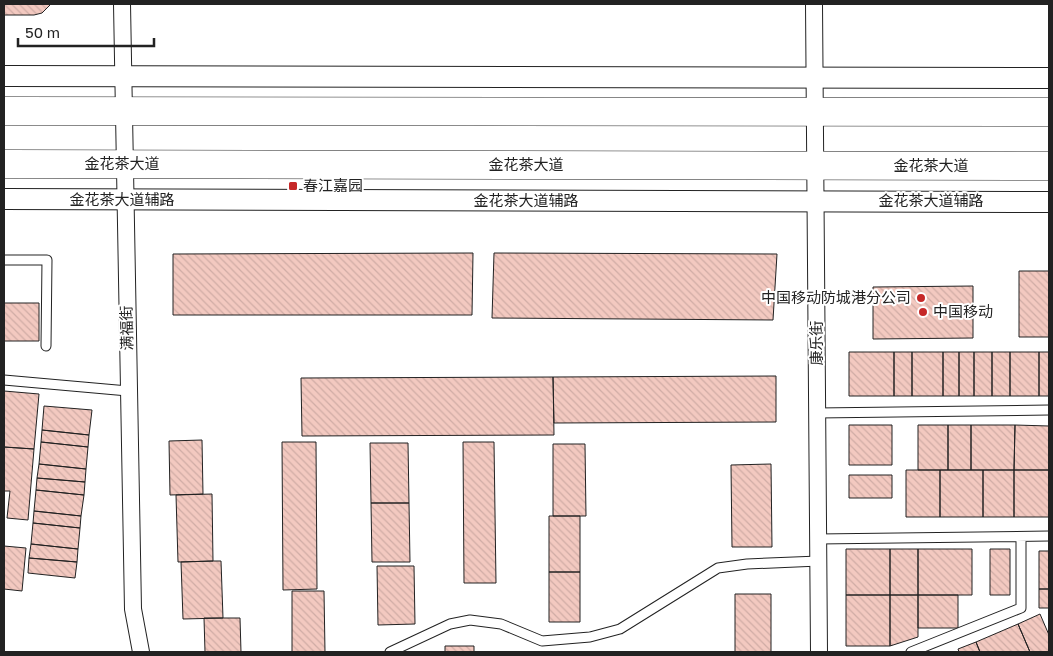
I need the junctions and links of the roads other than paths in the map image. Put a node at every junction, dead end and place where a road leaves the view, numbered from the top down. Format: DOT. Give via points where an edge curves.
graph roads {
  1 [pos="122,4"];
  2 [pos="814,4"];
  3 [pos="4,76"];
  4 [pos="122,76"];
  5 [pos="815,78"];
  6 [pos="1049,78"];
  7 [pos="4,111"];
  8 [pos="123,111"];
  9 [pos="815,112"];
  10 [pos="1049,112"];
  11 [pos="4,164"];
  12 [pos="124,164"];
  13 [pos="815,165"];
  14 [pos="1049,166"];
  15 [pos="4,200"];
  16 [pos="124,200"];
  17 [pos="816,201"];
  18 [pos="1049,202"];
  19 [pos="4,260"];
  20 [pos="46,346"];
  21 [pos="4,380"];
  22 [pos="128,392"];
  23 [pos="1049,410"];
  24 [pos="817,413"];
  25 [pos="1049,536"];
  26 [pos="1021,537"];
  27 [pos="818,539"];
  28 [pos="818,561"];
  29 [pos="141,652"];
  30 [pos="390,652"];
  31 [pos="819,652"];
  32 [pos="911,652"];
  1 -- 4 [label="street, 满福街"];
  2 -- 5 [label="street, 康乐街"];
  3 -- 4 [label="street"];
  4 -- 5 [label="street"];
  4 -- 8 [label="street, 满福街"];
  5 -- 6 [label="street"];
  5 -- 9 [label="street, 康乐街"];
  7 -- 8 [label="highway"];
  8 -- 9 [label="highway"];
  8 -- 12 [label="street, 满福街"];
  9 -- 10 [label="highway"];
  9 -- 13 [label="street, 康乐街"];
  11 -- 12 [label="highway, 金花茶大道"];
  12 -- 13 [label="highway, 金花茶大道"];
  12 -- 16 [label="street, 满福街"];
  13 -- 14 [label="highway, 金花茶大道"];
  13 -- 17 [label="street, 康乐街"];
  15 -- 16 [label="street, 金花茶大道辅路"];
  16 -- 17 [label="street, 金花茶大道辅路"];
  16 -- 22 [label="street, 满福街"];
  17 -- 18 [label="street, 金花茶大道辅路"];
  17 -- 24 [label="street, 康乐街"];
  19 -- 20 [label="lane" via="47,260"];
  21 -- 22 [label="lane"];
  22 -- 29 [label="street, 满福街" via="133,609"];
  23 -- 24 [label="lane"];
  24 -- 27 [label="street, 康乐街"];
  25 -- 26 [label="lane"];
  26 -- 27 [label="lane"];
  26 -- 32 [label="lane" via="1021,608"];
  27 -- 28 [label="street, 康乐街"];
  28 -- 30 [label="lane" via="718,568 620,629 590,637 542,641 501,624 470,620 450,624"];
  28 -- 31 [label="street, 康乐街"];
}
